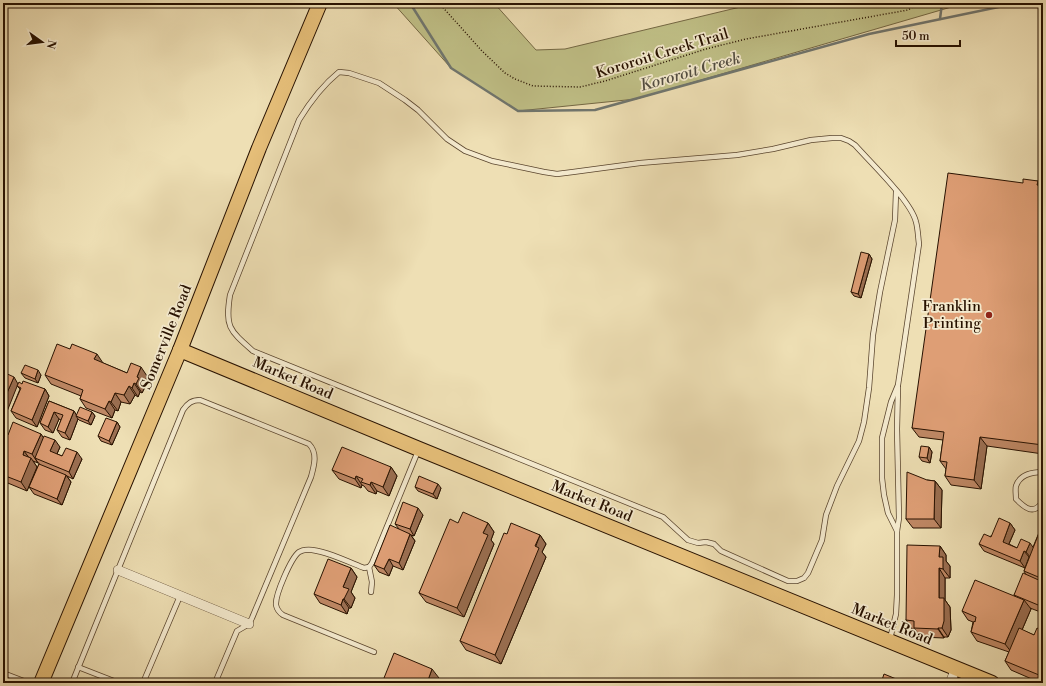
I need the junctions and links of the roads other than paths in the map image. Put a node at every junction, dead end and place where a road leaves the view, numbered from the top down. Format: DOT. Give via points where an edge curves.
graph roads {
  1 [pos="320,3"];
  2 [pos="896,192"];
  3 [pos="180,350"];
  4 [pos="898,385"];
  5 [pos="419,449"];
  6 [pos="1043,472"];
  7 [pos="1043,501"];
  8 [pos="897,531"];
  9 [pos="369,567"];
  10 [pos="118,570"];
  11 [pos="371,592"];
  12 [pos="180,596"];
  13 [pos="249,624"];
  14 [pos="889,641"];
  15 [pos="374,652"];
  16 [pos="78,667"];
  17 [pos="956,668"];
  18 [pos="3,673"];
  19 [pos="28,683"];
  20 [pos="42,683"];
  21 [pos="72,683"];
  22 [pos="119,683"];
  23 [pos="143,683"];
  24 [pos="215,683"];
  25 [pos="950,683"];
  26 [pos="992,683"];
  1 -- 3 [label="main road, Somerville Road" via="259,148"];
  2 -- 2 [label="lane" via="855,145 849,141 832,138 737,155 640,163 557,174 511,166 465,151 447,139 418,110 379,83 349,72 339,72 329,80 299,120 230,295 228,325 253,351 663,517 688,540 714,544 721,551 788,581 796,581 808,573 822,540 826,515 859,441 864,422 873,335 895,220"];
  2 -- 4 [label="lane" via="916,221 919,244"];
  3 -- 5 [label="main road, Market Road"];
  3 -- 20 [label="main road, Somerville Road"];
  4 -- 8 [label="lane"];
  4 -- 8 [label="lane" via="882,438 884,495 888,513"];
  5 -- 9 [label="lane"];
  5 -- 14 [label="main road, Market Road"];
  6 -- 7 [label="lane" via="1033,472 1022,477 1016,486 1016,499 1025,508 1030,509 1036,508"];
  8 -- 14 [label="lane" via="896,614"];
  9 -- 11 [label="lane"];
  9 -- 15 [label="lane" via="364,568 318,550 306,549 298,552 288,569 276,606 283,616"];
  10 -- 12 [label="street"];
  10 -- 13 [label="lane" via="187,404 196,400 204,401 306,443 312,447 315,454 311,477"];
  10 -- 16 [label="lane"];
  12 -- 13 [label="street"];
  12 -- 23 [label="lane"];
  13 -- 24 [label="lane" via="237,631"];
  14 -- 17 [label="main road, Market Road"];
  16 -- 21 [label="lane"];
  16 -- 22 [label="lane"];
  17 -- 25 [label="street"];
  17 -- 26 [label="main road, Market Road"];
  18 -- 19 [label="lane"];
}
